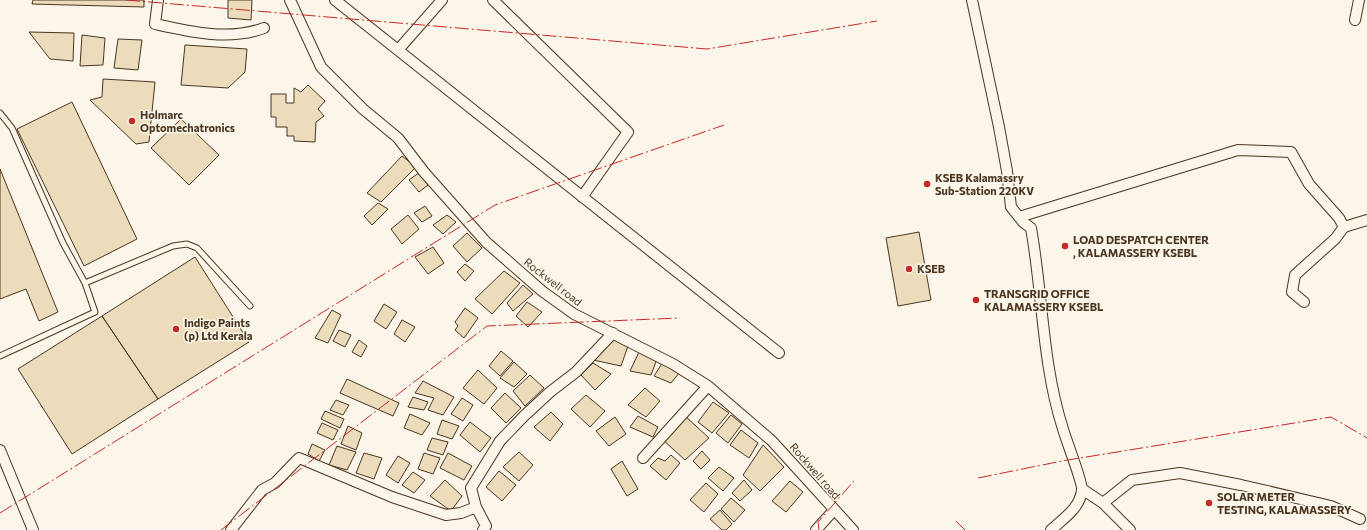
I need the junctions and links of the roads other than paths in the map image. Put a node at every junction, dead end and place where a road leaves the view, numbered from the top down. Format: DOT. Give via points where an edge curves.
graph roads {
  1 [pos="158,0"];
  2 [pos="290,0"];
  3 [pos="335,0"];
  4 [pos="442,0"];
  5 [pos="493,0"];
  6 [pos="972,0"];
  7 [pos="1359,0"];
  8 [pos="1355,20"];
  9 [pos="264,28"];
  10 [pos="398,50"];
  11 [pos="0,113"];
  12 [pos="582,197"];
  13 [pos="1019,217"];
  14 [pos="1367,220"];
  15 [pos="1344,227"];
  16 [pos="86,283"];
  17 [pos="1304,302"];
  18 [pos="250,306"];
  19 [pos="613,333"];
  20 [pos="779,353"];
  21 [pos="0,356"];
  22 [pos="708,386"];
  23 [pos="0,450"];
  24 [pos="643,458"];
  25 [pos="1082,489"];
  26 [pos="1103,503"];
  27 [pos="476,507"];
  28 [pos="834,510"];
  29 [pos="1360,519"];
  30 [pos="487,529"];
  31 [pos="33,530"];
  32 [pos="231,530"];
  33 [pos="816,530"];
  34 [pos="853,530"];
  35 [pos="1051,530"];
  36 [pos="1130,530"];
  1 -- 9 [label="street" via="155,24 199,34 248,34"];
  2 -- 19 [label="street, Rockwell road" via="321,67 363,109 398,138 424,172 486,242 542,291 574,314"];
  3 -- 10 [label="street"];
  4 -- 10 [label="street"];
  5 -- 12 [label="street" via="628,132"];
  6 -- 13 [label="street" via="999,127 1011,207"];
  7 -- 8 [label="street"];
  10 -- 12 [label="street"];
  11 -- 16 [label="lane" via="12,128 63,243"];
  12 -- 20 [label="street"];
  13 -- 15 [label="street" via="1238,150 1291,152 1309,184"];
  13 -- 25 [label="street" via="1031,228 1037,258 1048,367 1062,427"];
  14 -- 15 [label="street"];
  15 -- 17 [label="street" via="1335,239 1295,274 1292,292"];
  16 -- 18 [label="lane" via="173,246 188,244 197,248"];
  16 -- 21 [label="lane" via="95,312"];
  19 -- 22 [label="street, Rockwell road"];
  19 -- 27 [label="street" via="576,372 534,406 500,441 471,488"];
  22 -- 24 [label="street"];
  22 -- 28 [label="street, Rockwell road" via="772,441"];
  23 -- 31 [label="street"];
  25 -- 26 [label="street"];
  25 -- 35 [label="street" via="1078,505"];
  26 -- 29 [label="street" via="1132,480 1180,473 1331,506"];
  26 -- 36 [label="street"];
  27 -- 30 [label="street"];
  27 -- 32 [label="street" via="461,514 446,515 392,497 299,458 275,483 262,490"];
  28 -- 33 [label="street"];
  28 -- 34 [label="street, Rockwell road"];
}
